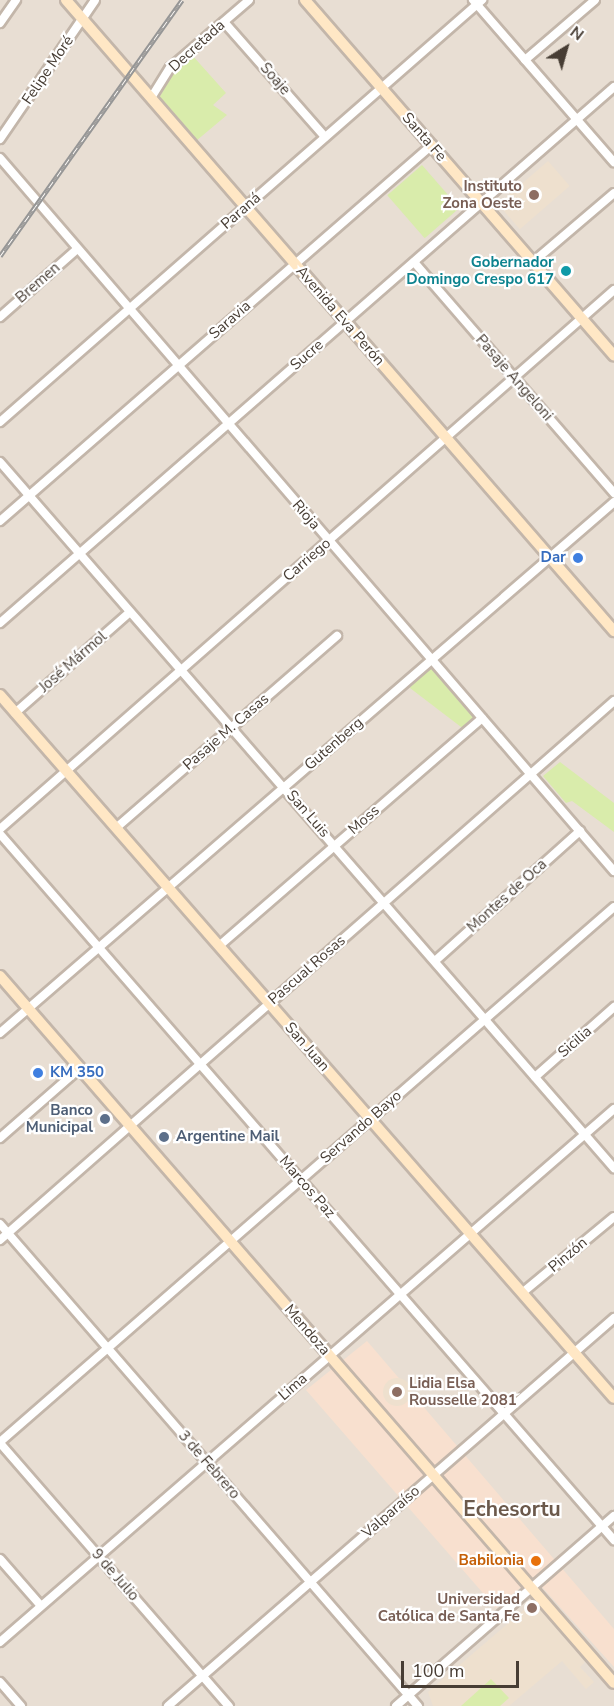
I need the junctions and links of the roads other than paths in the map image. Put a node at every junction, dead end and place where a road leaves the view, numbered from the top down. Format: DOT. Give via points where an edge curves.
graph roads {
  1 [pos="16,0"];
  2 [pos="66,0"];
  3 [pos="95,0"];
  4 [pos="249,0"];
  5 [pos="305,0"];
  6 [pos="595,0"];
  7 [pos="478,2"];
  8 [pos="82,19"];
  9 [pos="224,22"];
  10 [pos="0,23"];
  11 [pos="525,60"];
  12 [pos="614,87"];
  13 [pos="382,88"];
  14 [pos="151,98"];
  15 [pos="577,120"];
  16 [pos="325,137"];
  17 [pos="0,140"];
  18 [pos="432,145"];
  19 [pos="0,158"];
  20 [pos="614,162"];
  21 [pos="614,193"];
  22 [pos="482,203"];
  23 [pos="246,207"];
  24 [pos="76,250"];
  25 [pos="414,262"];
  26 [pos="533,262"];
  27 [pos="295,264"];
  28 [pos="614,290"];
  29 [pos="129,309"];
  30 [pos="0,317"];
  31 [pos="582,318"];
  32 [pos="345,322"];
  33 [pos="614,355"];
  34 [pos="178,366"];
  35 [pos="514,378"];
  36 [pos="0,422"];
  37 [pos="228,424"];
  38 [pos="446,438"];
  39 [pos="0,462"];
  40 [pos="614,493"];
  41 [pos="29,495"];
  42 [pos="614,502"];
  43 [pos="0,521"];
  44 [pos="329,541"];
  45 [pos="79,554"];
  46 [pos="551,556"];
  47 [pos="130,612"];
  48 [pos="0,623"];
  49 [pos="614,631"];
  50 [pos="337,636"];
  51 [pos="432,660"];
  52 [pos="183,669"];
  53 [pos="0,695"];
  54 [pos="614,701"];
  55 [pos="15,712"];
  56 [pos="482,718"];
  57 [pos="232,726"];
  58 [pos="66,771"];
  59 [pos="531,774"];
  60 [pos="285,787"];
  61 [pos="116,828"];
  62 [pos="580,831"];
  63 [pos="0,832"];
  64 [pos="335,845"];
  65 [pos="614,871"];
  66 [pos="168,888"];
  67 [pos="385,903"];
  68 [pos="614,907"];
  69 [pos="219,946"];
  70 [pos="99,948"];
  71 [pos="435,961"];
  72 [pos="0,976"];
  73 [pos="269,1003"];
  74 [pos="614,1007"];
  75 [pos="28,1009"];
  76 [pos="485,1019"];
  77 [pos="0,1033"];
  78 [pos="200,1064"];
  79 [pos="80,1068"];
  80 [pos="535,1077"];
  81 [pos="614,1109"];
  82 [pos="370,1120"];
  83 [pos="130,1126"];
  84 [pos="585,1134"];
  85 [pos="0,1138"];
  86 [pos="614,1168"];
  87 [pos="301,1180"];
  88 [pos="614,1217"];
  89 [pos="0,1224"];
  90 [pos="8,1233"];
  91 [pos="470,1234"];
  92 [pos="0,1240"];
  93 [pos="231,1241"];
  94 [pos="522,1293"];
  95 [pos="400,1294"];
  96 [pos="614,1318"];
  97 [pos="108,1348"];
  98 [pos="574,1353"];
  99 [pos="330,1356"];
  100 [pos="614,1398"];
  101 [pos="504,1414"];
  102 [pos="0,1443"];
  103 [pos="207,1462"];
  104 [pos="433,1475"];
  105 [pos="614,1516"];
  106 [pos="602,1527"];
  107 [pos="614,1540"];
  108 [pos="99,1556"];
  109 [pos="0,1559"];
  110 [pos="311,1582"];
  111 [pos="532,1588"];
  112 [pos="41,1606"];
  113 [pos="0,1642"];
  114 [pos="203,1676"];
  115 [pos="0,1682"];
  116 [pos="614,1683"];
  117 [pos="409,1695"];
  118 [pos="21,1706"];
  119 [pos="168,1706"];
  120 [pos="230,1706"];
  121 [pos="396,1706"];
  122 [pos="418,1706"];
  1 -- 10 [label="street"];
  2 -- 8 [label="main road, Avenida Eva Perón"];
  3 -- 8 [label="street, Felipe Moré"];
  4 -- 9 [label="street, Decretada"];
  5 -- 13 [label="main road, Santa Fe"];
  6 -- 11 [label="street"];
  7 -- 11 [label="street"];
  7 -- 13 [label="street, Paraná"];
  8 -- 14 [label="main road, Avenida Eva Perón"];
  8 -- 17 [label="street, Felipe Moré"];
  9 -- 14 [label="street, Decretada" via="170,68"];
  9 -- 16 [label="street, Soaje"];
  11 -- 15 [label="street"];
  12 -- 15 [label="street, Sucre"];
  13 -- 16 [label="street, Paraná"];
  13 -- 18 [label="main road, Santa Fe"];
  14 -- 23 [label="main road, Avenida Eva Perón"];
  15 -- 20 [label="street"];
  15 -- 22 [label="street, Sucre"];
  16 -- 23 [label="street, Paraná"];
  18 -- 22 [label="main road, Santa Fe"];
  18 -- 27 [label="street, Saravia"];
  19 -- 24 [label="street, Rioja"];
  21 -- 26 [label="street"];
  22 -- 25 [label="street, Sucre"];
  22 -- 26 [label="main road, Santa Fe"];
  23 -- 27 [label="main road, Avenida Eva Perón"];
  23 -- 29 [label="street, Paraná"];
  24 -- 29 [label="street, Rioja"];
  24 -- 30 [label="street, Bremen"];
  25 -- 32 [label="street, Sucre"];
  25 -- 35 [label="street, Pasaje Angeloni"];
  26 -- 31 [label="main road, Santa Fe"];
  27 -- 32 [label="main road, Avenida Eva Perón"];
  27 -- 34 [label="street, Saravia"];
  28 -- 31 [label="street, Carriego"];
  29 -- 34 [label="street, Rioja"];
  29 -- 36 [label="street, Paraná"];
  31 -- 33 [label="main road, Santa Fe"];
  31 -- 35 [label="street, Carriego"];
  32 -- 37 [label="street, Sucre"];
  32 -- 38 [label="main road, Avenida Eva Perón"];
  34 -- 37 [label="street, Rioja"];
  34 -- 41 [label="street, Saravia"];
  35 -- 38 [label="street, Carriego"];
  35 -- 40 [label="street, Pasaje Angeloni"];
  37 -- 44 [label="street, Rioja"];
  37 -- 45 [label="street, Sucre"];
  38 -- 44 [label="street, Carriego"];
  38 -- 46 [label="main road, Avenida Eva Perón"];
  39 -- 41 [label="street, San Luis"];
  41 -- 43 [label="street, Saravia"];
  41 -- 45 [label="street, San Luis"];
  42 -- 46 [label="street, Gutenberg"];
  44 -- 51 [label="street, Rioja"];
  44 -- 52 [label="street, Carriego"];
  45 -- 47 [label="street, San Luis"];
  45 -- 48 [label="street, Sucre"];
  46 -- 49 [label="main road, Avenida Eva Perón"];
  46 -- 51 [label="street, Gutenberg"];
  47 -- 52 [label="street, San Luis"];
  47 -- 55 [label="street, José Mármol"];
  50 -- 57 [label="street, Pasaje M. Casas"];
  51 -- 56 [label="street, Rioja"];
  51 -- 60 [label="street, Gutenberg"];
  52 -- 57 [label="street, San Luis"];
  52 -- 58 [label="street, Carriego"];
  53 -- 55 [label="main road, San Juan"];
  54 -- 59 [label="street, Pascual Rosas"];
  55 -- 58 [label="main road, San Juan"];
  56 -- 59 [label="street, Rioja"];
  56 -- 64 [label="street, Moss"];
  57 -- 60 [label="street, San Luis"];
  57 -- 61 [label="street, Pasaje M. Casas"];
  58 -- 61 [label="main road, San Juan"];
  58 -- 63 [label="street, Carriego"];
  59 -- 62 [label="street, Rioja"];
  59 -- 67 [label="street, Pascual Rosas"];
  60 -- 64 [label="street, San Luis"];
  60 -- 66 [label="street, Gutenberg"];
  61 -- 66 [label="main road, San Juan"];
  62 -- 65 [label="street, Rioja"];
  62 -- 71 [label="street, Montes de Oca"];
  63 -- 70 [label="street, Marcos Paz"];
  64 -- 67 [label="street, San Luis"];
  64 -- 69 [label="street, Moss"];
  66 -- 69 [label="main road, San Juan"];
  66 -- 70 [label="street, Gutenberg"];
  67 -- 71 [label="street, San Luis"];
  67 -- 73 [label="street, Pascual Rosas"];
  68 -- 76 [label="street, Servando Bayo"];
  69 -- 73 [label="main road, San Juan"];
  70 -- 75 [label="street, Gutenberg"];
  70 -- 78 [label="street, Marcos Paz"];
  71 -- 76 [label="street, San Luis"];
  72 -- 75 [label="main road, Mendoza"];
  73 -- 78 [label="street, Pascual Rosas"];
  73 -- 82 [label="main road, San Juan"];
  74 -- 80 [label="street, Sicilia"];
  75 -- 77 [label="street, Gutenberg"];
  75 -- 79 [label="main road, Mendoza"];
  76 -- 80 [label="street, San Luis"];
  76 -- 82 [label="street, Servando Bayo"];
  78 -- 83 [label="street, Pascual Rosas"];
  78 -- 87 [label="street, Marcos Paz"];
  79 -- 83 [label="main road, Mendoza"];
  79 -- 85 [label="street"];
  80 -- 84 [label="street, San Luis"];
  81 -- 84 [label="street, Lima"];
  82 -- 87 [label="street, Servando Bayo"];
  82 -- 91 [label="main road, San Juan"];
  83 -- 90 [label="street, Pascual Rosas"];
  83 -- 93 [label="main road, Mendoza"];
  84 -- 86 [label="street, San Luis"];
  84 -- 91 [label="street, Lima"];
  87 -- 93 [label="street, Servando Bayo"];
  87 -- 95 [label="street, Marcos Paz"];
  88 -- 94 [label="street, Pinzón"];
  89 -- 90 [label="street, 3 de Febrero"];
  90 -- 92 [label="street, Pascual Rosas"];
  90 -- 97 [label="street, 3 de Febrero"];
  91 -- 94 [label="main road, San Juan"];
  91 -- 95 [label="street, Lima"];
  93 -- 97 [label="street, Servando Bayo"];
  93 -- 99 [label="main road, Mendoza"];
  94 -- 98 [label="main road, San Juan"];
  95 -- 99 [label="street, Lima"];
  95 -- 101 [label="street, Marcos Paz"];
  96 -- 98 [label="street, Valparaíso"];
  97 -- 102 [label="street, Servando Bayo"];
  97 -- 103 [label="street, 3 de Febrero"];
  98 -- 100 [label="main road, San Juan"];
  98 -- 101 [label="street, Valparaíso"];
  99 -- 103 [label="street, Lima"];
  99 -- 104 [label="main road, Mendoza"];
  101 -- 104 [label="street, Valparaíso"];
  101 -- 106 [label="street, Marcos Paz"];
  102 -- 108 [label="street, 9 de Julio"];
  103 -- 108 [label="street, Lima"];
  103 -- 110 [label="street, 3 de Febrero"];
  104 -- 110 [label="street, Valparaíso"];
  104 -- 111 [label="main road, Mendoza"];
  105 -- 106 [label="street"];
  106 -- 107 [label="street, Marcos Paz"];
  106 -- 111 [label="street"];
  108 -- 112 [label="street, Lima"];
  108 -- 114 [label="street, 9 de Julio"];
  109 -- 112 [label="street"];
  110 -- 114 [label="street, Valparaíso"];
  110 -- 117 [label="street, 3 de Febrero"];
  111 -- 116 [label="main road, Mendoza"];
  111 -- 117 [label="street"];
  112 -- 113 [label="street, Lima"];
  114 -- 119 [label="street, Valparaíso"];
  114 -- 120 [label="street, 9 de Julio"];
  115 -- 118 [label="street"];
  117 -- 121 [label="street"];
  117 -- 122 [label="street, 3 de Febrero"];
}
